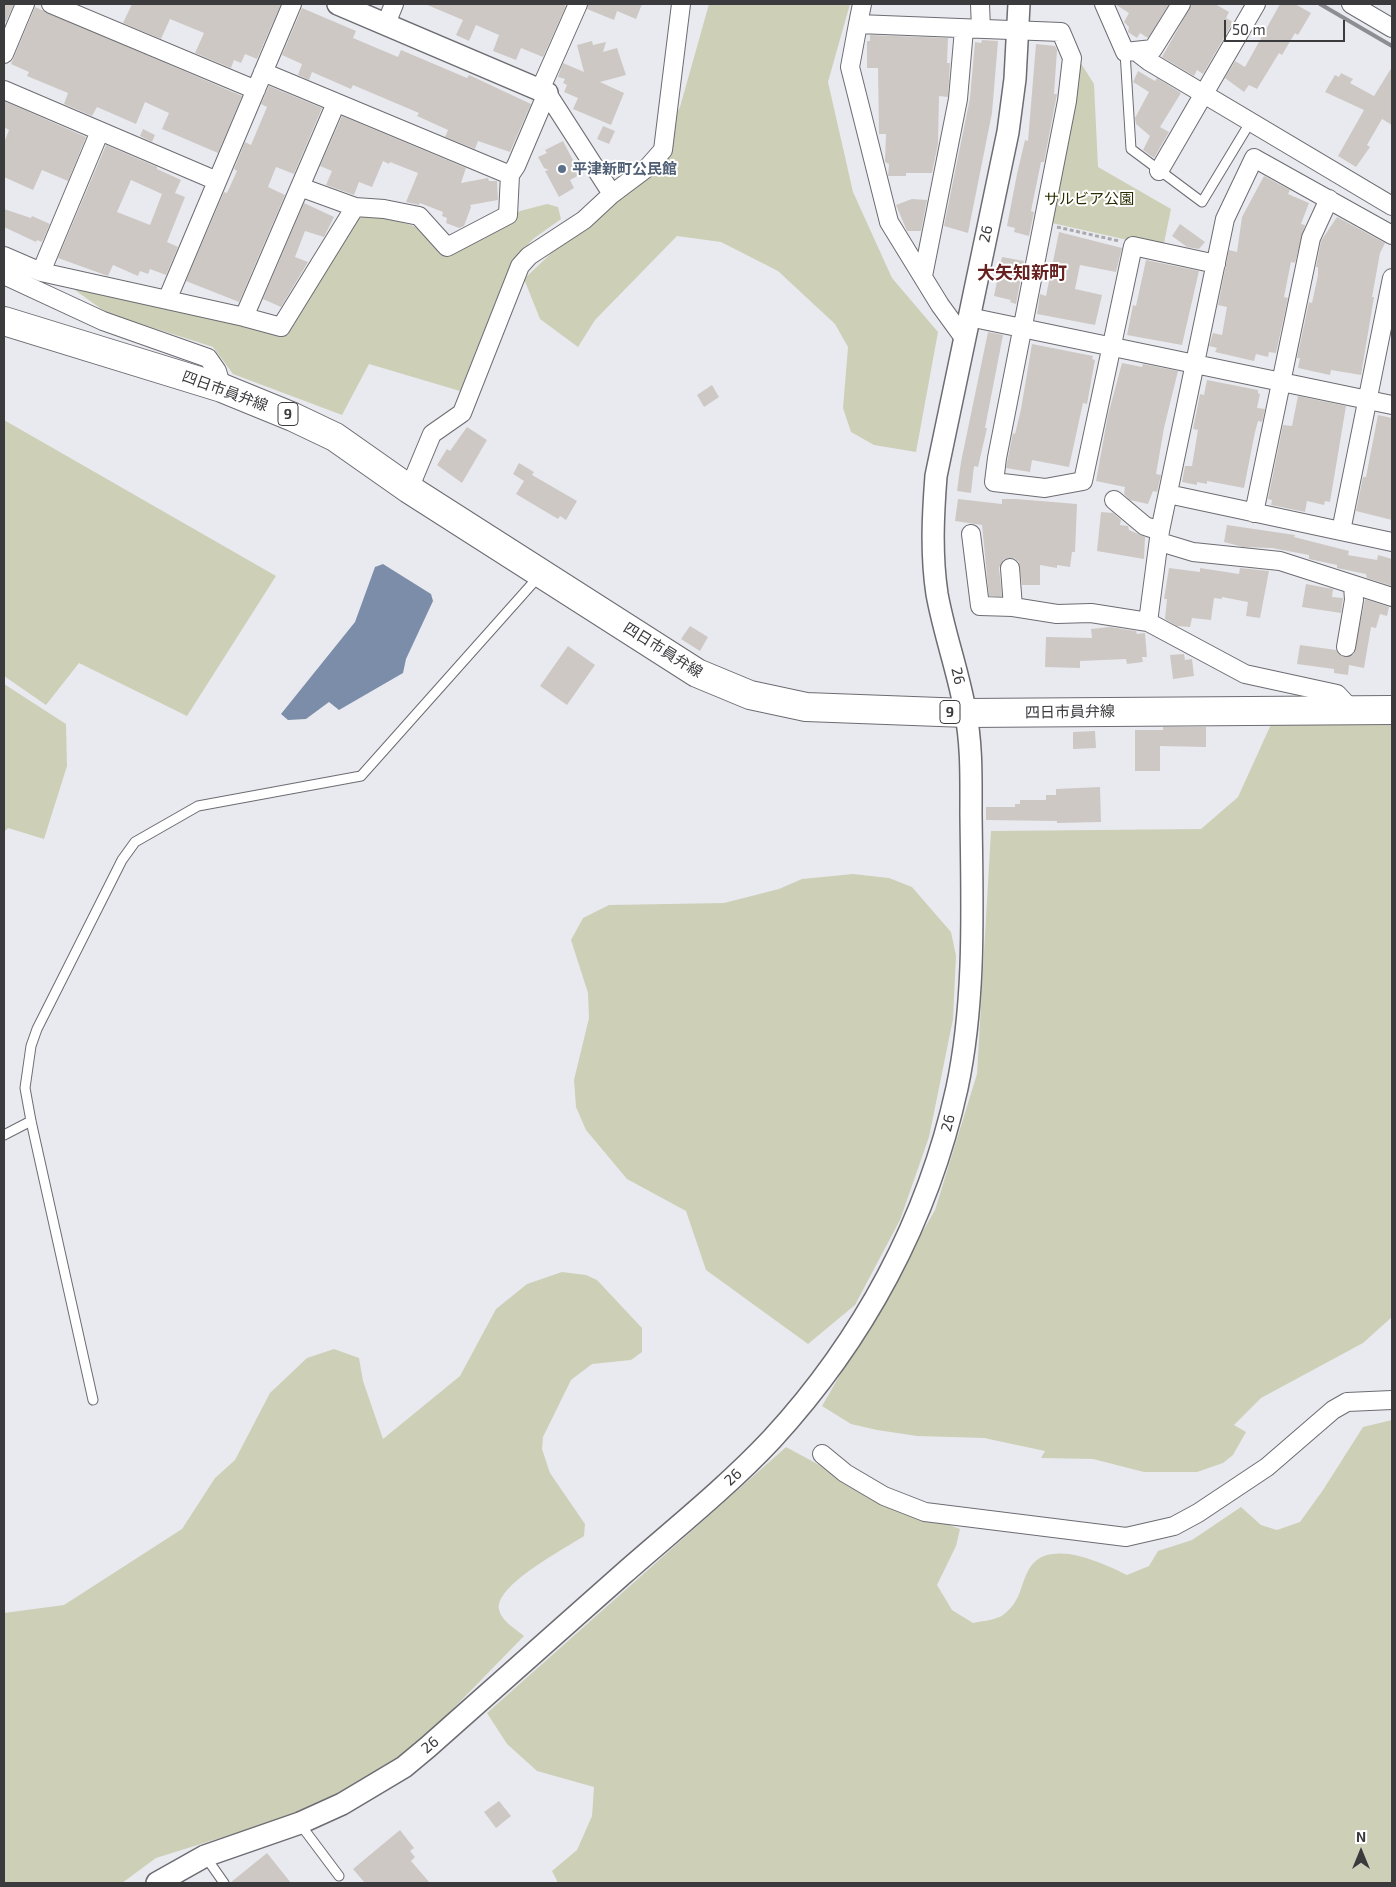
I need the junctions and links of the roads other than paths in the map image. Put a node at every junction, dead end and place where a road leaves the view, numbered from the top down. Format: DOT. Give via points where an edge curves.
graph roads {
  1 [pos="25,4"];
  2 [pos="51,4"];
  3 [pos="292,4"];
  4 [pos="338,4"];
  5 [pos="394,4"];
  6 [pos="578,4"];
  7 [pos="681,4"];
  8 [pos="862,4"];
  9 [pos="980,4"];
  10 [pos="1019,4"];
  11 [pos="1104,4"];
  12 [pos="1181,4"];
  13 [pos="1256,4"];
  14 [pos="1351,4"];
  15 [pos="386,24"];
  16 [pos="858,24"];
  17 [pos="1392,28"];
  18 [pos="972,29"];
  19 [pos="1018,31"];
  20 [pos="1131,52"];
  21 [pos="4,54"];
  22 [pos="263,72"];
  23 [pos="4,90"];
  24 [pos="256,90"];
  25 [pos="544,92"];
  26 [pos="1203,93"];
  27 [pos="336,103"];
  28 [pos="1251,121"];
  29 [pos="100,131"];
  30 [pos="1159,171"];
  31 [pos="510,176"];
  32 [pos="217,181"];
  33 [pos="300,187"];
  34 [pos="612,194"];
  35 [pos="1329,199"];
  36 [pos="1392,206"];
  37 [pos="355,207"];
  38 [pos="1392,235"];
  39 [pos="4,256"];
  40 [pos="1216,264"];
  41 [pos="41,272"];
  42 [pos="4,275"];
  43 [pos="923,276"];
  44 [pos="1392,278"];
  45 [pos="167,300"];
  46 [pos="244,317"];
  47 [pos="969,317"];
  48 [pos="4,321"];
  49 [pos="1022,328"];
  50 [pos="964,338"];
  51 [pos="1112,348"];
  52 [pos="1194,365"];
  53 [pos="1281,383"];
  54 [pos="222,388"];
  55 [pos="1367,400"];
  56 [pos="1392,405"];
  57 [pos="409,488"];
  58 [pos="1168,494"];
  59 [pos="1114,500"];
  60 [pos="1254,513"];
  61 [pos="1341,531"];
  62 [pos="971,534"];
  63 [pos="1160,537"];
  64 [pos="1392,542"];
  65 [pos="1010,568"];
  66 [pos="542,573"];
  67 [pos="1353,584"];
  68 [pos="1392,597"];
  69 [pos="1013,607"];
  70 [pos="1148,622"];
  71 [pos="1346,647"];
  72 [pos="1352,710"];
  73 [pos="1392,710"];
  74 [pos="966,713"];
  75 [pos="30,1121"];
  76 [pos="4,1135"];
  77 [pos="93,1400"];
  78 [pos="1392,1400"];
  79 [pos="822,1454"];
  80 [pos="300,1824"];
  81 [pos="205,1856"];
  82 [pos="339,1876"];
  83 [pos="157,1883"];
  84 [pos="224,1883"];
  1 -- 21 [label="street"];
  2 -- 24 [label="street"];
  3 -- 22 [label="street"];
  4 -- 15 [label="street"];
  5 -- 15 [label="street"];
  6 -- 25 [label="street"];
  7 -- 34 [label="street" via="663,150 648,167"];
  8 -- 16 [label="street"];
  9 -- 18 [label="street"];
  10 -- 19 [label="street, 26"];
  11 -- 20 [label="street"];
  12 -- 20 [label="street" via="1153,49"];
  13 -- 26 [label="street"];
  14 -- 17 [label="street"];
  15 -- 25 [label="street"];
  16 -- 18 [label="street"];
  16 -- 43 [label="street" via="850,67 889,222"];
  18 -- 19 [label="street"];
  18 -- 43 [label="street"];
  19 -- 47 [label="street, 26" via="1008,132"];
  19 -- 49 [label="street" via="1061,32 1072,58 1062,135"];
  20 -- 26 [label="street"];
  20 -- 30 [label="lane" via="1131,149"];
  22 -- 24 [label="street"];
  22 -- 27 [label="street"];
  23 -- 29 [label="street"];
  24 -- 32 [label="street"];
  25 -- 31 [label="street"];
  25 -- 34 [label="street"];
  26 -- 28 [label="street"];
  26 -- 30 [label="street"];
  27 -- 31 [label="street"];
  27 -- 33 [label="street"];
  28 -- 30 [label="lane" via="1202,202"];
  28 -- 36 [label="street"];
  29 -- 32 [label="street"];
  29 -- 41 [label="street"];
  31 -- 37 [label="street" via="508,215 447,247 419,216"];
  32 -- 45 [label="street"];
  33 -- 37 [label="street"];
  33 -- 46 [label="street"];
  34 -- 57 [label="street" via="584,220 529,256 520,266 462,413 432,434"];
  35 -- 38 [label="street"];
  35 -- 40 [label="street" via="1254,158 1225,219"];
  35 -- 53 [label="street" via="1311,238"];
  37 -- 46 [label="street" via="281,327"];
  39 -- 41 [label="street"];
  40 -- 51 [label="street" via="1133,246"];
  40 -- 52 [label="street"];
  41 -- 45 [label="street"];
  42 -- 54 [label="street" via="103,320 208,358 217,371"];
  43 -- 50 [label="street"];
  44 -- 55 [label="street"];
  45 -- 46 [label="street"];
  47 -- 49 [label="street"];
  47 -- 50 [label="street, 26"];
  48 -- 54 [label="main road, 四日市員弁線 / 9"];
  49 -- 51 [label="street"];
  49 -- 51 [label="street" via="994,482 1045,488 1084,481"];
  50 -- 74 [label="street, 26" via="936,476 932,526 938,594"];
  51 -- 52 [label="street"];
  52 -- 53 [label="street"];
  52 -- 58 [label="street"];
  53 -- 55 [label="street"];
  53 -- 60 [label="street"];
  54 -- 57 [label="main road, 四日市員弁線 / 9" via="293,416 335,437"];
  55 -- 56 [label="street"];
  55 -- 61 [label="street"];
  57 -- 66 [label="main road, 四日市員弁線 / 9"];
  58 -- 60 [label="street"];
  58 -- 63 [label="street"];
  59 -- 63 [label="street"];
  60 -- 61 [label="street"];
  61 -- 64 [label="street"];
  62 -- 69 [label="street" via="980,606"];
  63 -- 67 [label="street" via="1194,552 1280,561"];
  63 -- 70 [label="street"];
  65 -- 69 [label="street"];
  66 -- 74 [label="main road, 四日市員弁線 / 9" via="697,673 750,695 806,707"];
  66 -- 75 [label="lane" via="362,776 198,806 130,846 37,1029 25,1077"];
  67 -- 68 [label="street"];
  67 -- 71 [label="street" via="1354,600"];
  69 -- 70 [label="street" via="1057,614 1091,613"];
  70 -- 72 [label="street" via="1245,674 1338,694"];
  72 -- 73 [label="main road, 四日市員弁線 / 9"];
  72 -- 74 [label="main road, 四日市員弁線 / 9"];
  74 -- 80 [label="street, 26" via="971,756 972,950 968,1015 957,1086 943,1140 916,1218 863,1322 812,1393 770,1441 714,1494 404,1767 370,1789"];
  75 -- 76 [label="lane"];
  75 -- 77 [label="lane"];
  78 -- 79 [label="street" via="1347,1402 1333,1410 1267,1467 1198,1513 1174,1526 1126,1537 925,1512 884,1496 845,1473"];
  80 -- 81 [label="street, 26" via="256,1836"];
  80 -- 82 [label="lane"];
  81 -- 83 [label="street, 26"];
  81 -- 84 [label="lane"];
}
